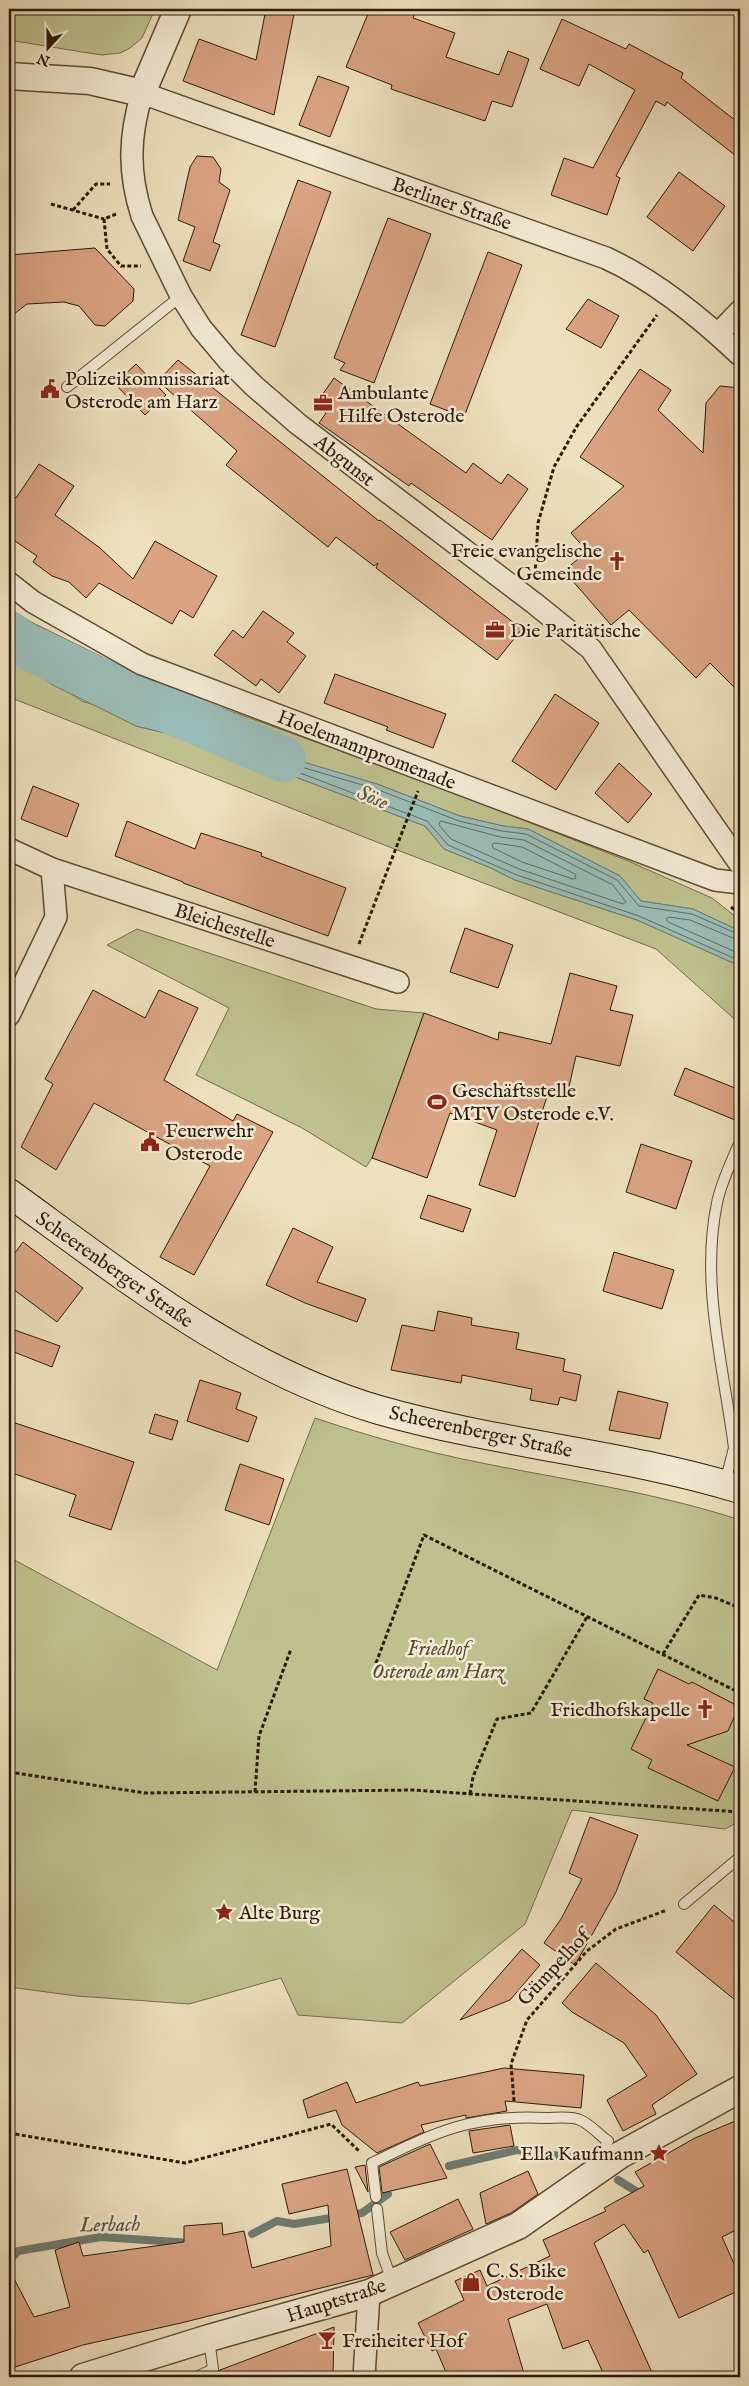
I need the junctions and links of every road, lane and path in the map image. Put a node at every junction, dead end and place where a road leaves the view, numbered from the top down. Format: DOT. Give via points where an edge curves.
graph roads {
  1 [pos="178,9"];
  2 [pos="9,76"];
  3 [pos="142,93"];
  4 [pos="136,192"];
  5 [pos="51,204"];
  6 [pos="73,210"];
  7 [pos="104,219"];
  8 [pos="167,266"];
  9 [pos="182,296"];
  10 [pos="670,296"];
  11 [pos="740,311"];
  12 [pos="718,334"];
  13 [pos="740,355"];
  14 [pos="67,388"];
  15 [pos="9,583"];
  16 [pos="534,603"];
  17 [pos="418,789"];
  18 [pos="9,849"];
  19 [pos="740,864"];
  20 [pos="52,868"];
  21 [pos="740,883"];
  22 [pos="350,966"];
  23 [pos="398,982"];
  24 [pos="9,1015"];
  25 [pos="738,1146"];
  26 [pos="9,1194"];
  27 [pos="737,1444"];
  28 [pos="732,1486"];
  29 [pos="740,1608"];
  30 [pos="588,1617"];
  31 [pos="291,1649"];
  32 [pos="663,1654"];
  33 [pos="376,1663"];
  34 [pos="740,1693"];
  35 [pos="9,1772"];
  36 [pos="254,1792"];
  37 [pos="470,1794"];
  38 [pos="740,1812"];
  39 [pos="740,1857"];
  40 [pos="684,1904"];
  41 [pos="740,2089"];
  42 [pos="516,2116"];
  43 [pos="9,2133"];
  44 [pos="372,2163"];
  45 [pos="594,2174"];
  46 [pos="376,2197"];
  47 [pos="376,2209"];
  48 [pos="392,2281"];
  49 [pos="369,2293"];
  50 [pos="209,2338"];
  51 [pos="83,2377"];
  52 [pos="197,2377"];
  53 [pos="364,2377"];
  1 -- 3 [label="street"];
  2 -- 3 [label="street" via="82,80"];
  3 -- 4 [label="street, Abgunst" via="132,136"];
  3 -- 10 [label="street, Berliner Straße" via="576,246 629,269"];
  4 -- 6 [label="path" via="96,184"];
  4 -- 7 [label="path"];
  4 -- 8 [label="street, Abgunst"];
  5 -- 6 [label="path"];
  6 -- 7 [label="path"];
  7 -- 8 [label="path" via="107,249 121,266"];
  8 -- 9 [label="street, Abgunst"];
  9 -- 14 [label="lane"];
  9 -- 16 [label="street, Abgunst" via="212,343 270,401"];
  10 -- 12 [label="street, Berliner Straße"];
  10 -- 16 [label="path" via="577,426 554,467 538,524"];
  11 -- 12 [label="street"];
  12 -- 13 [label="street, Berliner Straße"];
  15 -- 21 [label="street, Hoelemannpromenade" via="33,602 142,664 715,880"];
  16 -- 19 [label="street" via="591,649"];
  17 -- 22 [label="path"];
  18 -- 20 [label="street, Bleichestelle"];
  20 -- 22 [label="street, Bleichestelle"];
  20 -- 24 [label="street" via="56,917"];
  22 -- 23 [label="street, Bleichestelle"];
  25 -- 27 [label="lane" via="717,1202 712,1280 714,1313"];
  26 -- 28 [label="main road, Scheerenberger Straße" via="202,1330 286,1376 377,1409 479,1435 628,1460"];
  27 -- 28 [label="lane"];
  29 -- 32 [label="path" via="699,1595"];
  30 -- 32 [label="path"];
  30 -- 33 [label="path" via="424,1535"];
  30 -- 37 [label="path" via="531,1713 497,1719 473,1777"];
  31 -- 36 [label="path" via="259,1736"];
  32 -- 34 [label="path"];
  35 -- 36 [label="path" via="145,1792"];
  36 -- 37 [label="path" via="413,1790"];
  37 -- 38 [label="path"];
  39 -- 40 [label="lane"];
  40 -- 42 [label="path, Gümpelhof" via="616,1929 587,1951 527,2020 511,2064"];
  41 -- 45 [label="street, Hauptstraße"];
  42 -- 44 [label="lane" via="456,2125"];
  42 -- 45 [label="lane" via="580,2120 608,2141"];
  43 -- 44 [label="path" via="185,2162 331,2124"];
  44 -- 46 [label="lane"];
  45 -- 48 [label="street, Hauptstraße" via="518,2226"];
  47 -- 48 [label="lane" via="382,2252"];
  48 -- 49 [label="street, Hauptstraße"];
  49 -- 50 [label="street, Hauptstraße"];
  49 -- 53 [label="street"];
  50 -- 51 [label="street, Hauptstraße"];
  50 -- 52 [label="lane" via="213,2369"];
}
